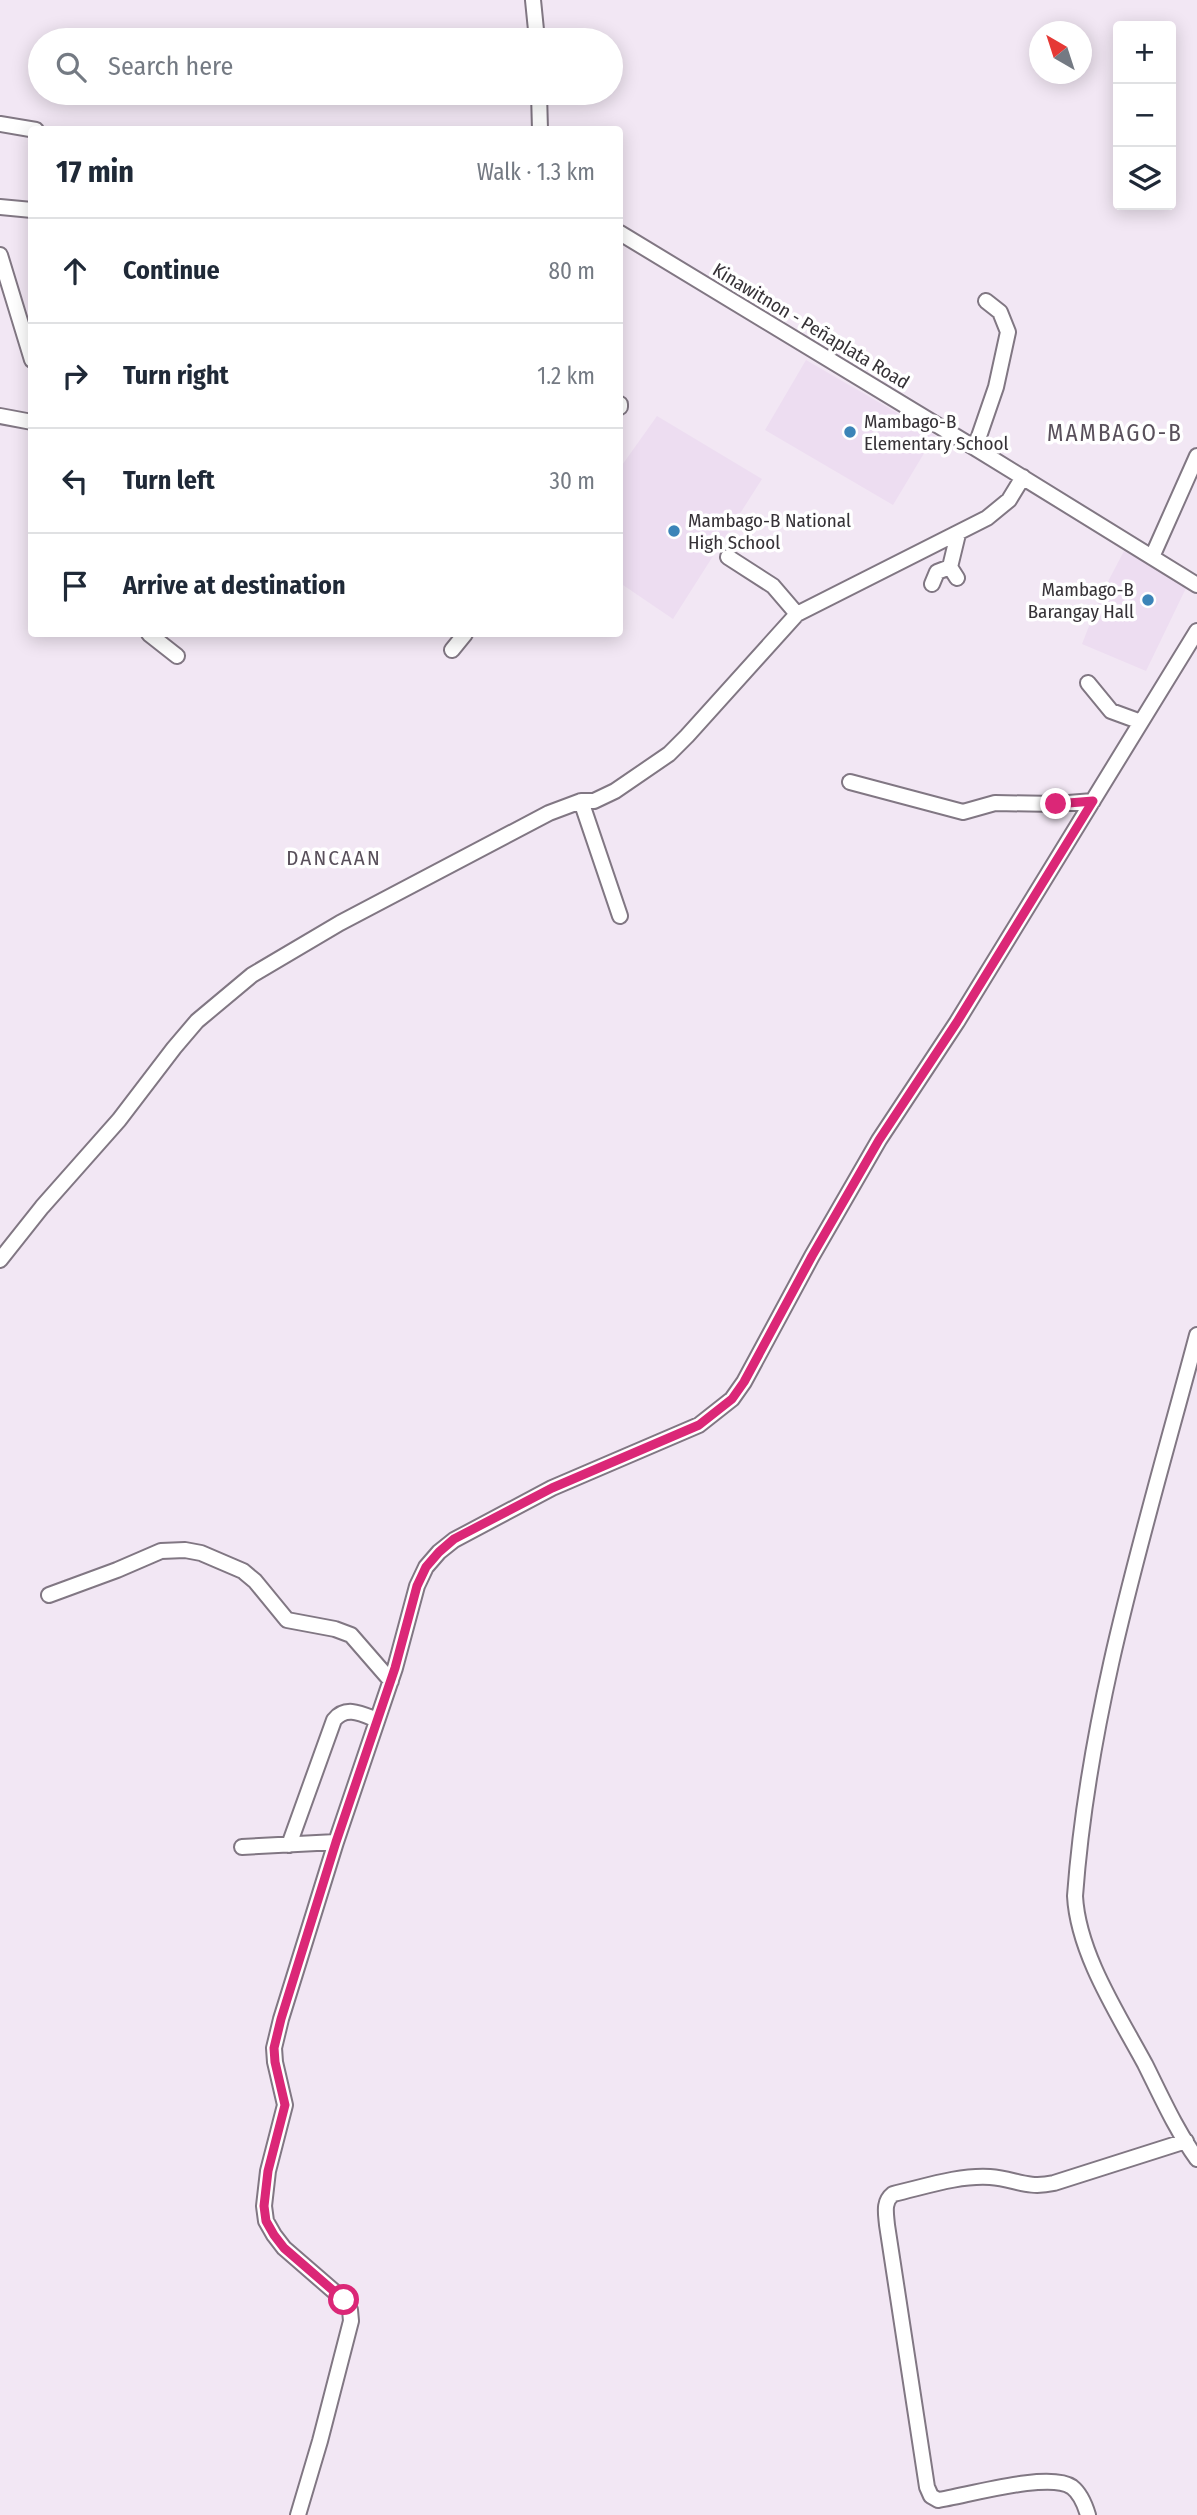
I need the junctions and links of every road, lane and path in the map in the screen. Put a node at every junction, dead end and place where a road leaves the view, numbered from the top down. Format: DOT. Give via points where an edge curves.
graph roads {
  1 [pos="533,0"];
  2 [pos="536,28"];
  3 [pos="539,105"];
  4 [pos="0,124"];
  5 [pos="540,126"];
  6 [pos="28,129"];
  7 [pos="0,206"];
  8 [pos="28,210"];
  9 [pos="623,235"];
  10 [pos="0,255"];
  11 [pos="986,301"];
  12 [pos="28,347"];
  13 [pos="0,416"];
  14 [pos="28,421"];
  15 [pos="975,448"];
  16 [pos="1197,456"];
  17 [pos="1023,477"];
  18 [pos="958,534"];
  19 [pos="728,557"];
  20 [pos="1152,557"];
  21 [pos="932,584"];
  22 [pos="1197,585"];
  23 [pos="797,614"];
  24 [pos="1197,631"];
  25 [pos="153,637"];
  26 [pos="463,637"];
  27 [pos="452,650"];
  28 [pos="177,656"];
  29 [pos="1088,683"];
  30 [pos="1141,722"];
  31 [pos="854,788"];
  32 [pos="581,801"];
  33 [pos="1093,801"];
  34 [pos="620,916"];
  35 [pos="0,1260"];
  36 [pos="1197,1335"];
  37 [pos="49,1595"];
  38 [pos="391,1681"];
  39 [pos="377,1720"];
  40 [pos="336,1842"];
  41 [pos="289,1844"];
  42 [pos="242,1847"];
  43 [pos="1186,2141"];
  44 [pos="1197,2159"];
  45 [pos="298,2515"];
  46 [pos="1088,2515"];
  1 -- 2 [label="street"];
  3 -- 5 [label="street"];
  4 -- 6 [label="street"];
  7 -- 8 [label="street"];
  9 -- 15 [label="street, Kinawitnon - Peñaplata Road"];
  10 -- 12 [label="street"];
  11 -- 15 [label="street" via="1000,312 1008,332 991,406"];
  13 -- 14 [label="street"];
  15 -- 17 [label="street, Kinawitnon - Peñaplata Road"];
  16 -- 20 [label="street"];
  17 -- 18 [label="street" via="998,512"];
  17 -- 20 [label="street, Kinawitnon - Peñaplata Road"];
  18 -- 21 [label="street" via="954,573 937,572"];
  18 -- 23 [label="street"];
  19 -- 23 [label="street" via="773,586"];
  20 -- 22 [label="street, Kinawitnon - Peñaplata Road"];
  23 -- 32 [label="street" via="669,754 615,791 594,801"];
  24 -- 30 [label="street"];
  25 -- 28 [label="street"];
  26 -- 27 [label="street"];
  29 -- 30 [label="street" via="1111,711"];
  30 -- 33 [label="street"];
  31 -- 33 [label="street" via="963,813 995,803"];
  32 -- 34 [label="street"];
  32 -- 35 [label="street" via="503,836 252,975 197,1021"];
  33 -- 38 [label="street" via="879,1140 732,1399 699,1425 552,1488 454,1539 426,1567 417,1586"];
  36 -- 43 [label="street" via="1113,1651 1074,1896 1083,1937 1099,1975"];
  37 -- 38 [label="street" via="161,1551 201,1553 243,1571 288,1620 351,1635"];
  38 -- 39 [label="street"];
  39 -- 40 [label="street"];
  39 -- 41 [label="street" via="355,1711 334,1720"];
  40 -- 41 [label="street"];
  40 -- 45 [label="street" via="274,2048 285,2105 264,2206 274,2235 350,2310 348,2335"];
  41 -- 42 [label="street"];
  43 -- 44 [label="street"];
  43 -- 46 [label="street" via="1036,2187 975,2178 887,2199 902,2337 931,2496 937,2500 1057,2482 1079,2494"];
}
